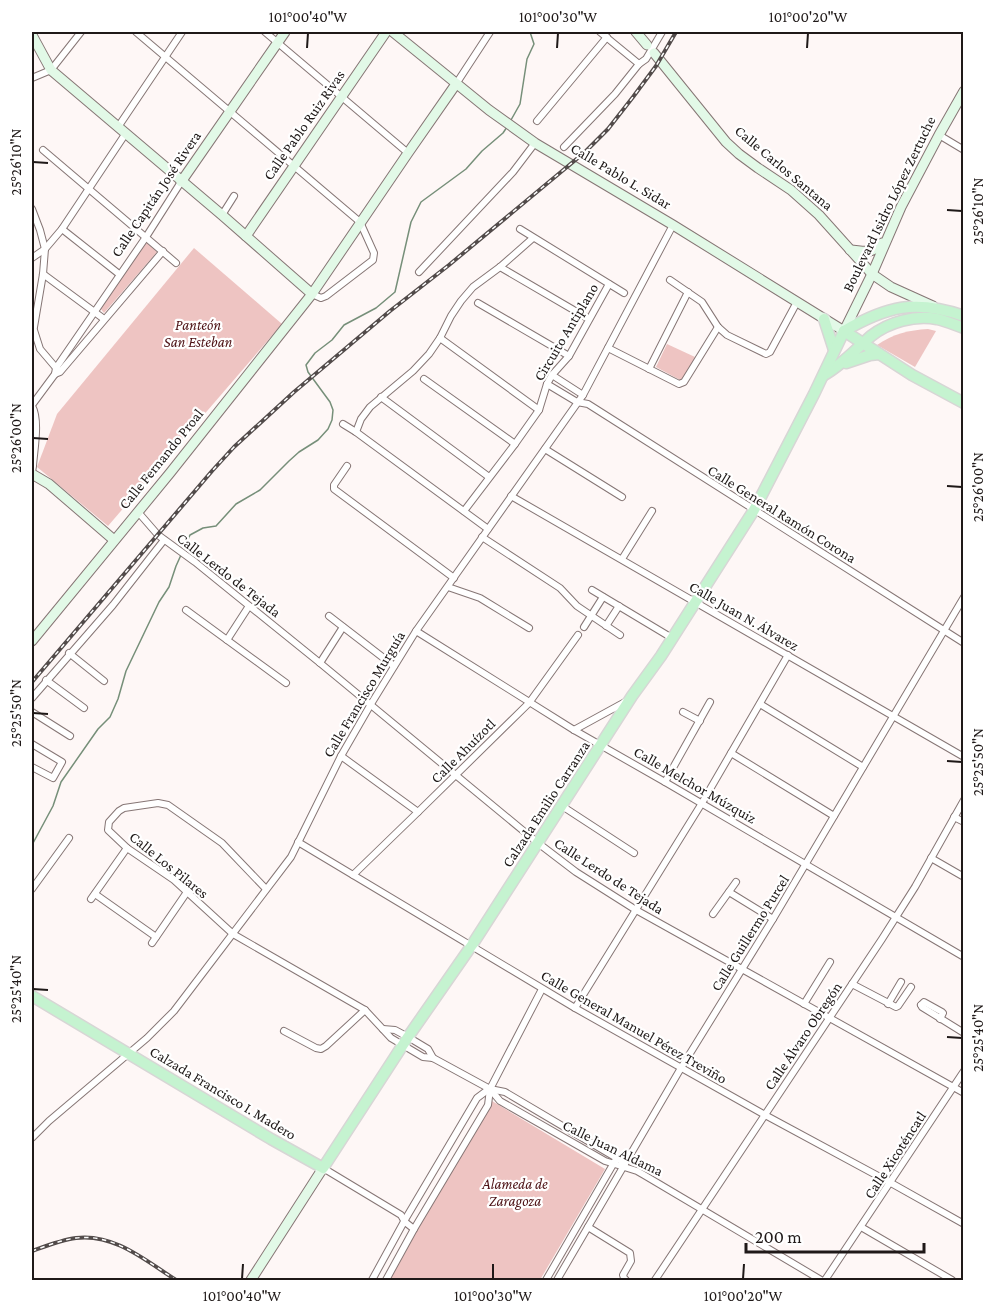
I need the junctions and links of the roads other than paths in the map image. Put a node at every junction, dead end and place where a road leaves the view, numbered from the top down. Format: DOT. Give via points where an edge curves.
graph roads {
  1 [pos="81,32"];
  2 [pos="136,32"];
  3 [pos="182,32"];
  4 [pos="265,32"];
  5 [pos="285,32"];
  6 [pos="386,32"];
  7 [pos="393,32"];
  8 [pos="490,32"];
  9 [pos="600,32"];
  10 [pos="636,32"];
  11 [pos="662,32"];
  12 [pos="32,35"];
  13 [pos="607,37"];
  14 [pos="277,42"];
  15 [pos="647,45"];
  16 [pos="654,53"];
  17 [pos="165,56"];
  18 [pos="639,64"];
  19 [pos="51,70"];
  20 [pos="32,78"];
  21 [pos="456,84"];
  22 [pos="963,91"];
  23 [pos="342,97"];
  24 [pos="230,112"];
  25 [pos="537,121"];
  26 [pos="122,130"];
  27 [pos="939,135"];
  28 [pos="535,143"];
  29 [pos="564,147"];
  30 [pos="43,150"];
  31 [pos="963,150"];
  32 [pos="408,153"];
  33 [pos="294,166"];
  34 [pos="181,182"];
  35 [pos="90,190"];
  36 [pos="234,196"];
  37 [pos="32,209"];
  38 [pos="222,215"];
  39 [pos="360,222"];
  40 [pos="672,228"];
  41 [pos="520,229"];
  42 [pos="62,230"];
  43 [pos="246,236"];
  44 [pos="146,237"];
  45 [pos="888,237"];
  46 [pos="533,238"];
  47 [pos="45,249"];
  48 [pos="850,250"];
  49 [pos="164,251"];
  50 [pos="32,258"];
  51 [pos="176,263"];
  52 [pos="500,267"];
  53 [pos="419,272"];
  54 [pos="43,274"];
  55 [pos="119,274"];
  56 [pos="872,274"];
  57 [pos="670,280"];
  58 [pos="609,284"];
  59 [pos="688,292"];
  60 [pos="624,293"];
  61 [pos="312,294"];
  62 [pos="797,302"];
  63 [pos="478,303"];
  64 [pos="938,308"];
  65 [pos="94,312"];
  66 [pos="963,316"];
  67 [pos="104,319"];
  68 [pos="589,319"];
  69 [pos="824,319"];
  70 [pos="33,325"];
  71 [pos="717,327"];
  72 [pos="963,328"];
  73 [pos="844,331"];
  74 [pos="440,338"];
  75 [pos="863,343"];
  76 [pos="608,348"];
  77 [pos="834,350"];
  78 [pos="879,354"];
  79 [pos="569,356"];
  80 [pos="838,367"];
  81 [pos="649,369"];
  82 [pos="57,371"];
  83 [pos="552,375"];
  84 [pos="823,375"];
  85 [pos="424,379"];
  86 [pos="546,384"];
  87 [pos="583,395"];
  88 [pos="381,397"];
  89 [pos="578,402"];
  90 [pos="963,403"];
  91 [pos="588,404"];
  92 [pos="32,406"];
  93 [pos="539,410"];
  94 [pos="343,424"];
  95 [pos="356,432"];
  96 [pos="515,444"];
  97 [pos="545,449"];
  98 [pos="347,466"];
  99 [pos="32,473"];
  100 [pos="489,477"];
  101 [pos="511,496"];
  102 [pos="622,496"];
  103 [pos="652,510"];
  104 [pos="754,510"];
  105 [pos="464,511"];
  106 [pos="138,512"];
  107 [pos="488,529"];
  108 [pos="482,537"];
  109 [pos="114,540"];
  110 [pos="164,540"];
  111 [pos="622,559"];
  112 [pos="454,578"];
  113 [pos="448,586"];
  114 [pos="592,590"];
  115 [pos="603,597"];
  116 [pos="963,597"];
  117 [pos="696,601"];
  118 [pos="249,606"];
  119 [pos="619,606"];
  120 [pos="186,610"];
  121 [pos="328,616"];
  122 [pos="591,616"];
  123 [pos="606,626"];
  124 [pos="343,627"];
  125 [pos="584,627"];
  126 [pos="529,628"];
  127 [pos="943,630"];
  128 [pos="416,631"];
  129 [pos="578,635"];
  130 [pos="621,635"];
  131 [pos="32,638"];
  132 [pos="672,638"];
  133 [pos="227,640"];
  134 [pos="963,643"];
  135 [pos="69,653"];
  136 [pos="788,656"];
  137 [pos="320,663"];
  138 [pos="394,666"];
  139 [pos="46,680"];
  140 [pos="104,681"];
  141 [pos="286,683"];
  142 [pos="32,698"];
  143 [pos="631,699"];
  144 [pos="710,702"];
  145 [pos="529,703"];
  146 [pos="371,704"];
  147 [pos="760,704"];
  148 [pos="84,708"];
  149 [pos="32,712"];
  150 [pos="684,712"];
  151 [pos="893,716"];
  152 [pos="700,721"];
  153 [pos="574,730"];
  154 [pos="70,736"];
  155 [pos="32,744"];
  156 [pos="601,746"];
  157 [pos="731,753"];
  158 [pos="341,756"];
  159 [pos="963,757"];
  160 [pos="32,767"];
  161 [pos="863,767"];
  162 [pos="456,774"];
  163 [pos="665,782"];
  164 [pos="963,800"];
  165 [pos="702,803"];
  166 [pos="562,806"];
  167 [pos="418,812"];
  168 [pos="834,816"];
  169 [pos="954,817"];
  170 [pos="963,822"];
  171 [pos="69,838"];
  172 [pos="298,842"];
  173 [pos="538,843"];
  174 [pos="127,848"];
  175 [pos="634,853"];
  176 [pos="931,858"];
  177 [pos="806,864"];
  178 [pos="353,874"];
  179 [pos="963,877"];
  180 [pos="736,882"];
  181 [pos="32,889"];
  182 [pos="266,889"];
  183 [pos="187,892"];
  184 [pos="729,892"];
  185 [pos="636,910"];
  186 [pos="713,914"];
  187 [pos="896,918"];
  188 [pos="773,919"];
  189 [pos="233,934"];
  190 [pos="471,945"];
  191 [pos="963,957"];
  192 [pos="830,962"];
  193 [pos="742,969"];
  194 [pos="901,982"];
  195 [pos="852,984"];
  196 [pos="910,987"];
  197 [pos="542,989"];
  198 [pos="32,996"];
  199 [pos="804,1004"];
  200 [pos="888,1004"];
  201 [pos="575,1008"];
  202 [pos="365,1011"];
  203 [pos="940,1018"];
  204 [pos="830,1019"];
  205 [pos="284,1031"];
  206 [pos="963,1033"];
  207 [pos="405,1041"];
  208 [pos="129,1054"];
  209 [pos="681,1068"];
  210 [pos="963,1071"];
  211 [pos="953,1087"];
  212 [pos="490,1089"];
  213 [pos="963,1093"];
  214 [pos="765,1115"];
  215 [pos="32,1138"];
  216 [pos="615,1161"];
  217 [pos="623,1165"];
  218 [pos="323,1168"];
  219 [pos="891,1183"];
  220 [pos="701,1210"];
  221 [pos="408,1215"];
  222 [pos="403,1219"];
  223 [pos="420,1220"];
  224 [pos="963,1224"];
  225 [pos="588,1227"];
  226 [pos="861,1227"];
  227 [pos="414,1229"];
  228 [pos="251,1281"];
  229 [pos="372,1281"];
  230 [pos="386,1281"];
  231 [pos="546,1281"];
  232 [pos="557,1281"];
  233 [pos="626,1281"];
  234 [pos="655,1281"];
  235 [pos="823,1281"];
  236 [pos="952,1281"];
  1 -- 19 [label="street"];
  2 -- 17 [label="street"];
  3 -- 17 [label="street"];
  4 -- 14 [label="street"];
  5 -- 14 [label="street, Calle Capitán José Rivera"];
  6 -- 23 [label="street, Calle Pablo Ruiz Rivas"];
  7 -- 21 [label="street, Calle Pablo L. Sidar"];
  8 -- 21 [label="street, Calle Fernando Proal"];
  9 -- 13 [label="street"];
  10 -- 15 [label="street"];
  11 -- 18 [label="street"];
  12 -- 19 [label="street"];
  13 -- 18 [label="street"];
  13 -- 25 [label="street"];
  14 -- 23 [label="street"];
  14 -- 24 [label="street, Calle Capitán José Rivera"];
  16 -- 48 [label="street, Calle Carlos Santana" via="726,142 804,201"];
  17 -- 24 [label="street"];
  17 -- 26 [label="street"];
  18 -- 29 [label="street"];
  19 -- 20 [label="street"];
  19 -- 26 [label="street"];
  21 -- 28 [label="street, Calle Pablo L. Sidar"];
  21 -- 32 [label="street, Calle Fernando Proal"];
  22 -- 27 [label="street, Boulevard Isidro López Zertuche"];
  23 -- 32 [label="street"];
  23 -- 33 [label="street, Calle Pablo Ruiz Rivas"];
  24 -- 33 [label="street"];
  24 -- 34 [label="street, Calle Capitán José Rivera"];
  26 -- 34 [label="street"];
  26 -- 35 [label="street"];
  27 -- 31 [label="street"];
  27 -- 45 [label="street, Boulevard Isidro López Zertuche"];
  28 -- 40 [label="street, Calle Pablo L. Sidar"];
  28 -- 53 [label="street" via="513,172"];
  30 -- 35 [label="street"];
  32 -- 39 [label="street, Calle Fernando Proal"];
  33 -- 39 [label="street"];
  33 -- 43 [label="street, Calle Pablo Ruiz Rivas"];
  34 -- 38 [label="street"];
  34 -- 44 [label="street, Calle Capitán José Rivera"];
  35 -- 42 [label="street"];
  35 -- 44 [label="street"];
  36 -- 38 [label="street"];
  37 -- 47 [label="street"];
  38 -- 43 [label="street"];
  39 -- 61 [label="street, Calle Fernando Proal"];
  39 -- 61 [label="street" via="374,253 373,260 326,296"];
  40 -- 62 [label="street, Calle Pablo L. Sidar"];
  40 -- 76 [label="street, Calle Francisco Murguía"];
  41 -- 46 [label="street"];
  42 -- 47 [label="street"];
  42 -- 55 [label="street"];
  43 -- 61 [label="street"];
  44 -- 49 [label="street"];
  44 -- 55 [label="street, Calle Capitán José Rivera"];
  45 -- 48 [label="street" via="876,250"];
  45 -- 56 [label="street, Boulevard Isidro López Zertuche"];
  46 -- 52 [label="street"];
  46 -- 58 [label="street"];
  47 -- 50 [label="street"];
  47 -- 54 [label="street"];
  48 -- 56 [label="street, Calle Carlos Santana"];
  49 -- 51 [label="street"];
  49 -- 67 [label="street, Calle Capitán José Rivera"];
  52 -- 68 [label="street"];
  52 -- 74 [label="street" via="461,301"];
  54 -- 65 [label="street"];
  54 -- 70 [label="street"];
  55 -- 65 [label="street, Calle Capitán José Rivera"];
  56 -- 64 [label="street, Calle Carlos Santana"];
  56 -- 73 [label="street, Boulevard Isidro López Zertuche"];
  57 -- 59 [label="street"];
  58 -- 60 [label="street"];
  58 -- 68 [label="street, Circuito Antiplano"];
  59 -- 71 [label="street" via="702,302"];
  59 -- 81 [label="street"];
  61 -- 106 [label="street, Calle Fernando Proal"];
  62 -- 69 [label="street, Calle Pablo L. Sidar"];
  62 -- 71 [label="street" via="769,354"];
  63 -- 79 [label="street"];
  64 -- 66 [label="main road"];
  64 -- 73 [label="main road" via="900,307"];
  65 -- 67 [label="street"];
  65 -- 82 [label="street, Calle Capitán José Rivera"];
  67 -- 82 [label="street, Calle Capitán José Rivera"];
  68 -- 79 [label="street, Circuito Antiplano"];
  69 -- 73 [label="street, Calle Pablo L. Sidar"];
  69 -- 77 [label="main road"];
  70 -- 82 [label="street" via="40,349"];
  71 -- 81 [label="street" via="682,384"];
  72 -- 75 [label="main road" via="939,319 902,320"];
  73 -- 75 [label="main road"];
  73 -- 77 [label="main road, Calzada Emilio Carranza"];
  74 -- 88 [label="street" via="413,371"];
  74 -- 93 [label="street"];
  75 -- 78 [label="main road"];
  75 -- 80 [label="main road"];
  76 -- 81 [label="street"];
  76 -- 87 [label="street, Calle Francisco Murguía"];
  77 -- 84 [label="main road, Calzada Emilio Carranza"];
  78 -- 80 [label="main road"];
  78 -- 90 [label="main road"];
  79 -- 83 [label="street, Circuito Antiplano"];
  80 -- 84 [label="main road"];
  82 -- 92 [label="street, Calle Capitán José Rivera"];
  83 -- 86 [label="street, Circuito Antiplano"];
  83 -- 87 [label="street"];
  84 -- 104 [label="main road, Calzada Emilio Carranza"];
  85 -- 96 [label="street"];
  86 -- 89 [label="street, Calle General Ramón Corona"];
  86 -- 93 [label="street, Circuito Antiplano"];
  87 -- 89 [label="street, Calle Francisco Murguía"];
  87 -- 91 [label="street, Calle General Ramón Corona"];
  88 -- 95 [label="street" via="365,412"];
  88 -- 100 [label="street"];
  89 -- 91 [label="street, Calle General Ramón Corona"];
  89 -- 97 [label="street, Calle Francisco Murguía"];
  91 -- 104 [label="street, Calle General Ramón Corona"];
  92 -- 99 [label="street" via="36,419"];
  93 -- 96 [label="street, Circuito Antiplano"];
  94 -- 95 [label="street"];
  95 -- 105 [label="street"];
  96 -- 100 [label="street, Circuito Antiplano"];
  97 -- 101 [label="street, Calle Francisco Murguía"];
  97 -- 102 [label="street"];
  98 -- 112 [label="street" via="334,489"];
  99 -- 109 [label="street"];
  100 -- 105 [label="street, Circuito Antiplano"];
  101 -- 107 [label="street, Calle Francisco Murguía"];
  101 -- 111 [label="street, Calle Juan N. Álvarez"];
  103 -- 111 [label="street"];
  104 -- 117 [label="main road, Calzada Emilio Carranza"];
  104 -- 127 [label="street, Calle General Ramón Corona"];
  105 -- 107 [label="street"];
  106 -- 109 [label="street, Calle Fernando Proal"];
  106 -- 110 [label="street, Calle Lerdo de Tejada"];
  107 -- 108 [label="street, Calle Francisco Murguía"];
  108 -- 112 [label="street, Calle Francisco Murguía"];
  108 -- 122 [label="street" via="560,588"];
  109 -- 131 [label="street, Calle Fernando Proal"];
  110 -- 118 [label="street, Calle Lerdo de Tejada"];
  110 -- 135 [label="street" via="114,605"];
  111 -- 117 [label="street, Calle Juan N. Álvarez"];
  112 -- 113 [label="street, Calle Francisco Murguía"];
  113 -- 126 [label="street" via="480,598"];
  113 -- 128 [label="street, Calle Francisco Murguía"];
  114 -- 115 [label="street"];
  115 -- 119 [label="street"];
  115 -- 122 [label="street"];
  116 -- 127 [label="street, Calle Guillermo Purcel"];
  117 -- 132 [label="main road, Calzada Emilio Carranza"];
  117 -- 136 [label="street, Calle Juan N. Álvarez"];
  118 -- 133 [label="street"];
  118 -- 137 [label="street, Calle Lerdo de Tejada"];
  119 -- 123 [label="street"];
  119 -- 132 [label="street"];
  120 -- 133 [label="street"];
  121 -- 124 [label="street"];
  122 -- 123 [label="street"];
  122 -- 125 [label="street"];
  123 -- 130 [label="street"];
  124 -- 137 [label="street"];
  124 -- 138 [label="street"];
  127 -- 134 [label="street, Calle General Ramón Corona"];
  127 -- 151 [label="street, Calle Guillermo Purcel"];
  128 -- 138 [label="street, Calle Francisco Murguía"];
  128 -- 145 [label="street, Calle Melchor Múzquiz"];
  129 -- 145 [label="street, Calle Ahuízotl"];
  132 -- 143 [label="main road, Calzada Emilio Carranza"];
  133 -- 141 [label="street"];
  135 -- 139 [label="street"];
  135 -- 140 [label="street"];
  136 -- 147 [label="street"];
  136 -- 151 [label="street, Calle Juan N. Álvarez"];
  137 -- 146 [label="street, Calle Lerdo de Tejada"];
  138 -- 146 [label="street, Calle Francisco Murguía"];
  139 -- 142 [label="street"];
  139 -- 148 [label="street"];
  143 -- 153 [label="street"];
  143 -- 156 [label="main road, Calzada Emilio Carranza"];
  144 -- 152 [label="street"];
  145 -- 153 [label="street, Calle Melchor Múzquiz"];
  145 -- 162 [label="street, Calle Ahuízotl"];
  146 -- 158 [label="street, Calle Francisco Murguía"];
  146 -- 162 [label="street, Calle Lerdo de Tejada"];
  147 -- 157 [label="street"];
  147 -- 161 [label="street"];
  149 -- 154 [label="street"];
  150 -- 152 [label="street"];
  151 -- 159 [label="street, Calle Juan N. Álvarez"];
  151 -- 161 [label="street, Calle Guillermo Purcel"];
  152 -- 163 [label="street"];
  153 -- 156 [label="street, Calle Melchor Múzquiz"];
  155 -- 160 [label="street" via="62,762 53,778"];
  156 -- 163 [label="street, Calle Melchor Múzquiz"];
  156 -- 166 [label="main road, Calzada Emilio Carranza"];
  157 -- 165 [label="street"];
  157 -- 168 [label="street"];
  158 -- 167 [label="street"];
  158 -- 172 [label="street, Calle Francisco Murguía"];
  161 -- 168 [label="street, Calle Guillermo Purcel"];
  162 -- 167 [label="street, Calle Ahuízotl"];
  162 -- 173 [label="street, Calle Lerdo de Tejada"];
  163 -- 165 [label="street, Calle Melchor Múzquiz"];
  164 -- 169 [label="street, Calle Álvaro Obregón"];
  165 -- 177 [label="street, Calle Melchor Múzquiz"];
  165 -- 185 [label="street"];
  166 -- 173 [label="main road, Calzada Emilio Carranza"];
  166 -- 175 [label="street"];
  167 -- 178 [label="street, Calle Ahuízotl"];
  168 -- 177 [label="street, Calle Guillermo Purcel"];
  169 -- 170 [label="street"];
  169 -- 176 [label="street, Calle Álvaro Obregón"];
  171 -- 181 [label="street"];
  172 -- 178 [label="street, Calle General Manuel Pérez Treviño"];
  172 -- 182 [label="street, Calle Francisco Murguía"];
  173 -- 185 [label="street, Calle Lerdo de Tejada"];
  173 -- 190 [label="main road, Calzada Emilio Carranza"];
  174 -- 182 [label="street, Calle Los Pilares" via="108,830 115,815 130,807 168,805 222,843"];
  174 -- 183 [label="street, Calle Los Pilares"];
  174 -- 183 [label="street" via="93,896 154,940"];
  176 -- 179 [label="street"];
  176 -- 187 [label="street, Calle Álvaro Obregón"];
  177 -- 187 [label="street, Calle Melchor Múzquiz"];
  177 -- 188 [label="street, Calle Guillermo Purcel"];
  178 -- 190 [label="street, Calle General Manuel Pérez Treviño"];
  180 -- 184 [label="street"];
  182 -- 189 [label="street, Calle Francisco Murguía"];
  183 -- 189 [label="street, Calle Los Pilares"];
  184 -- 186 [label="street"];
  184 -- 188 [label="street"];
  185 -- 193 [label="street, Calle Lerdo de Tejada"];
  185 -- 201 [label="street"];
  187 -- 191 [label="street, Calle Melchor Múzquiz"];
  187 -- 195 [label="street, Calle Álvaro Obregón"];
  188 -- 193 [label="street, Calle Guillermo Purcel"];
  189 -- 202 [label="street, Calle Juan Aldama"];
  189 -- 208 [label="street, Calle Francisco Murguía" via="174,1011"];
  190 -- 197 [label="street, Calle General Manuel Pérez Treviño"];
  190 -- 207 [label="main road, Calzada Emilio Carranza"];
  192 -- 199 [label="street"];
  193 -- 199 [label="street, Calle Lerdo de Tejada"];
  193 -- 209 [label="street, Calle Guillermo Purcel"];
  194 -- 200 [label="street"];
  195 -- 200 [label="street"];
  195 -- 204 [label="street, Calle Álvaro Obregón"];
  196 -- 200 [label="street" via="898,1006"];
  197 -- 201 [label="street, Calle General Manuel Pérez Treviño"];
  197 -- 212 [label="street"];
  198 -- 208 [label="main road, Calzada Francisco I. Madero"];
  199 -- 204 [label="street, Calle Lerdo de Tejada"];
  201 -- 209 [label="street, Calle General Manuel Pérez Treviño"];
  202 -- 205 [label="street" via="321,1049"];
  202 -- 207 [label="street, Calle Juan Aldama" via="383,1029 395,1030"];
  203 -- 206 [label="street"];
  204 -- 211 [label="street, Calle Lerdo de Tejada"];
  204 -- 214 [label="street, Calle Álvaro Obregón"];
  207 -- 212 [label="street, Calle Juan Aldama" via="428,1049 433,1058"];
  207 -- 218 [label="main road, Calzada Emilio Carranza"];
  208 -- 215 [label="street, Calle Francisco Murguía"];
  208 -- 218 [label="main road, Calzada Francisco I. Madero"];
  209 -- 214 [label="street, Calle General Manuel Pérez Treviño"];
  209 -- 217 [label="street, Calle Guillermo Purcel"];
  210 -- 211 [label="street, Calle Xicoténcatl"];
  211 -- 213 [label="street, Calle Lerdo de Tejada"];
  211 -- 219 [label="street, Calle Xicoténcatl"];
  212 -- 216 [label="street, Calle Juan Aldama" via="506,1092"];
  212 -- 216 [label="street, Calle Juan Aldama" via="500,1101 605,1161"];
  212 -- 221 [label="street" via="477,1098"];
  212 -- 223 [label="street" via="488,1106"];
  214 -- 219 [label="street, Calle General Manuel Pérez Treviño"];
  214 -- 220 [label="street, Calle Álvaro Obregón"];
  216 -- 217 [label="street, Calle Juan Aldama"];
  216 -- 231 [label="street"];
  217 -- 220 [label="street, Calle Juan Aldama"];
  217 -- 225 [label="street, Calle Guillermo Purcel"];
  218 -- 222 [label="street, Calzada Francisco I. Madero"];
  218 -- 228 [label="street, Calzada Emilio Carranza"];
  219 -- 224 [label="street, Calle General Manuel Pérez Treviño"];
  219 -- 226 [label="street, Calle Xicoténcatl"];
  220 -- 234 [label="street, Calle Álvaro Obregón"];
  220 -- 235 [label="street, Calle Juan Aldama"];
  221 -- 222 [label="street"];
  221 -- 223 [label="street"];
  222 -- 227 [label="street, Calzada Francisco I. Madero"];
  222 -- 229 [label="street"];
  223 -- 227 [label="street"];
  225 -- 232 [label="street, Calle Guillermo Purcel"];
  225 -- 233 [label="street" via="630,1253 631,1261 623,1275"];
  226 -- 235 [label="street, Calle Xicoténcatl"];
  226 -- 236 [label="street"];
  227 -- 230 [label="street"];
}
